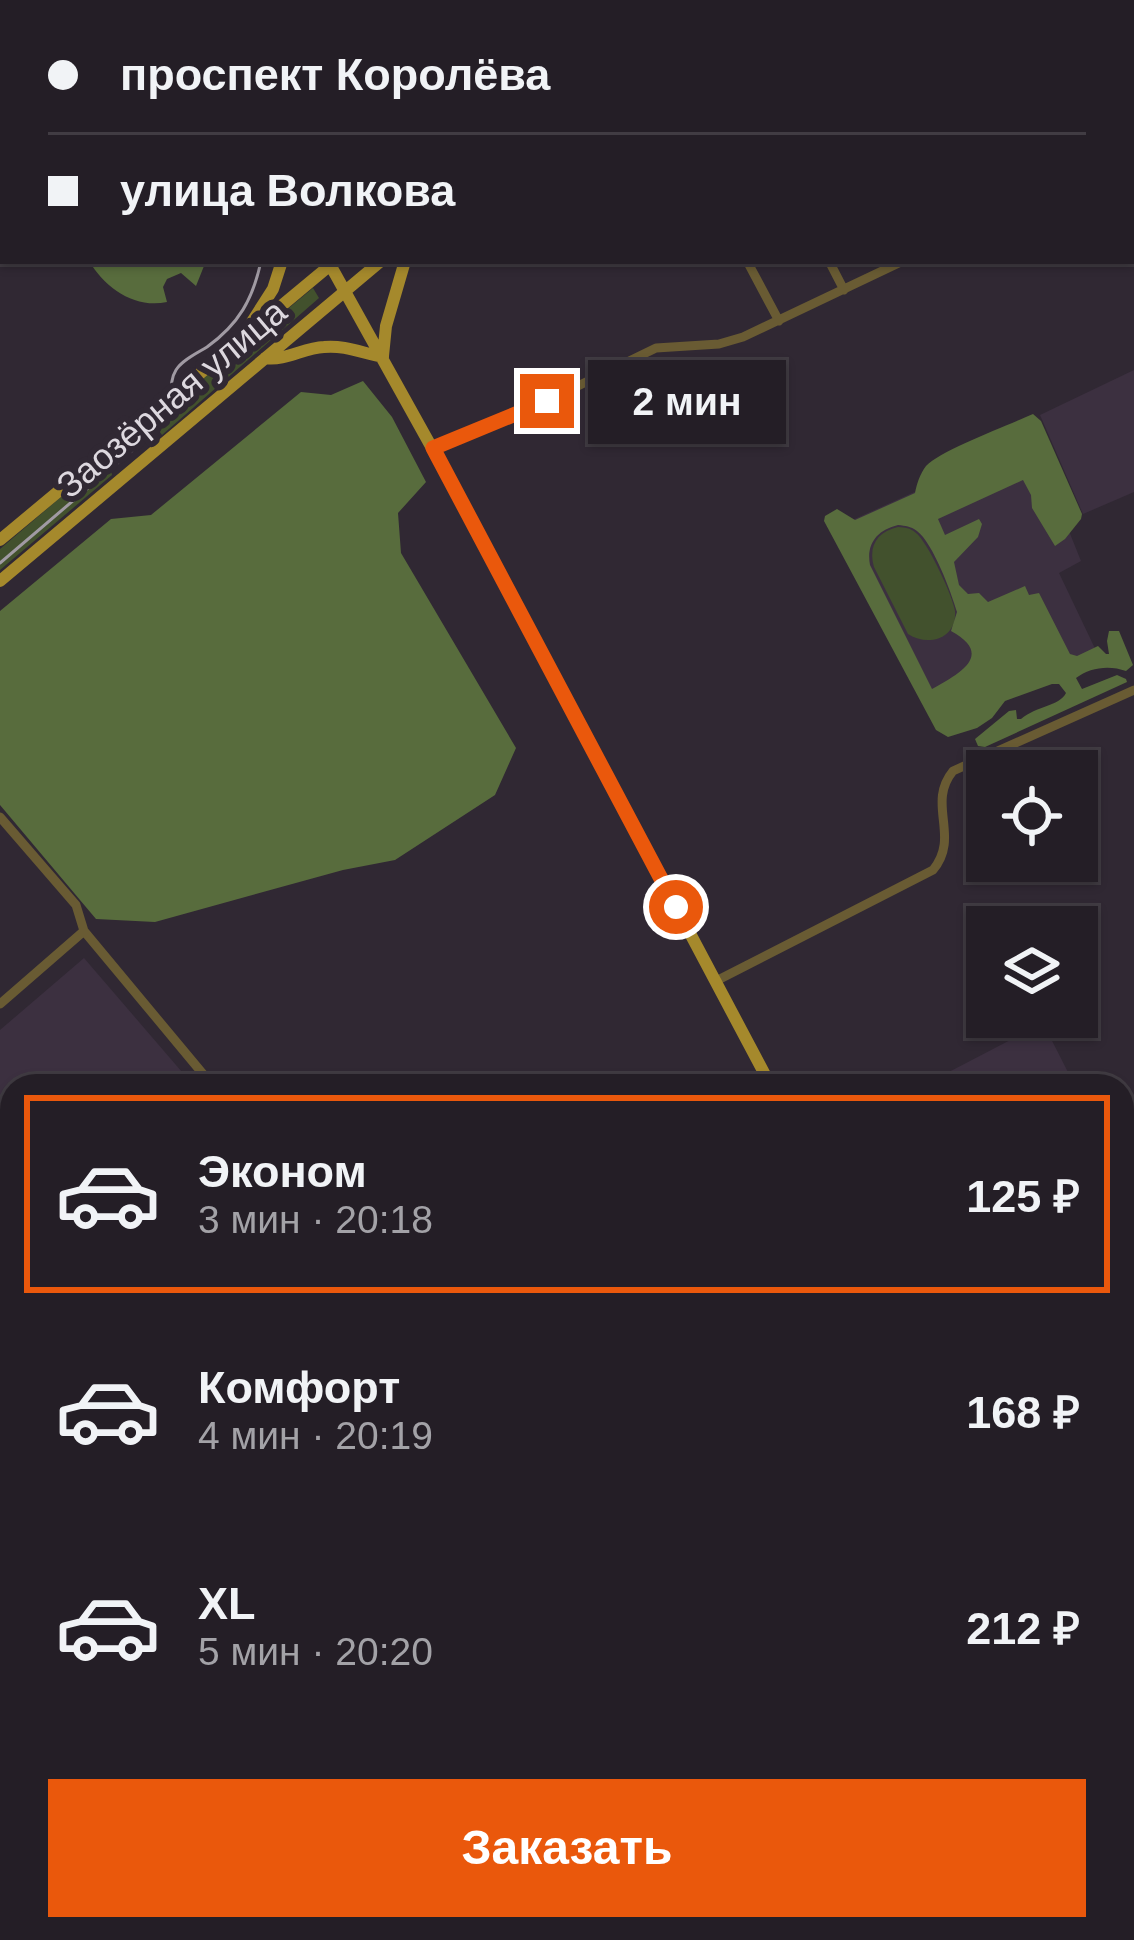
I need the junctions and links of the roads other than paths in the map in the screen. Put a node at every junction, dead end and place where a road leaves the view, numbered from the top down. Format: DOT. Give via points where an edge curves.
graph roads {
  1 [pos="281,264"];
  2 [pos="329,264"];
  3 [pos="332,264"];
  4 [pos="377,264"];
  5 [pos="404,264"];
  6 [pos="749,264"];
  7 [pos="831,264"];
  8 [pos="897,264"];
  9 [pos="844,290"];
  10 [pos="345,291"];
  11 [pos="779,321"];
  12 [pos="239,341"];
  13 [pos="383,357"];
  14 [pos="266,358"];
  15 [pos="433,448"];
  16 [pos="106,451"];
  17 [pos="126,476"];
  18 [pos="0,540"];
  19 [pos="0,581"];
  20 [pos="1134,690"];
  21 [pos="0,817"];
  22 [pos="85,931"];
  23 [pos="716,982"];
  24 [pos="0,1004"];
  25 [pos="203,1074"];
  26 [pos="766,1074"];
  1 -- 12 [label="main road"];
  2 -- 12 [label="main road, Заозёрная улица"];
  3 -- 10 [label="main road"];
  4 -- 10 [label="main road, Заозёрная улица"];
  5 -- 13 [label="main road"];
  6 -- 11 [label="street"];
  7 -- 9 [label="street"];
  8 -- 9 [label="street"];
  9 -- 11 [label="street"];
  10 -- 13 [label="main road"];
  10 -- 14 [label="main road, Заозёрная улица"];
  11 -- 15 [label="street" via="731,341 656,348"];
  12 -- 16 [label="main road, Заозёрная улица"];
  13 -- 14 [label="main road" via="322,347"];
  13 -- 15 [label="main road"];
  14 -- 17 [label="main road, Заозёрная улица"];
  15 -- 23 [label="main road"];
  16 -- 17 [label="main road"];
  16 -- 18 [label="main road, Заозёрная улица"];
  17 -- 19 [label="main road, Заозёрная улица"];
  20 -- 23 [label="street" via="953,771 941,793 945,848 933,870"];
  21 -- 22 [label="street" via="76,904"];
  22 -- 24 [label="street"];
  22 -- 25 [label="street"];
  23 -- 26 [label="main road"];
}
